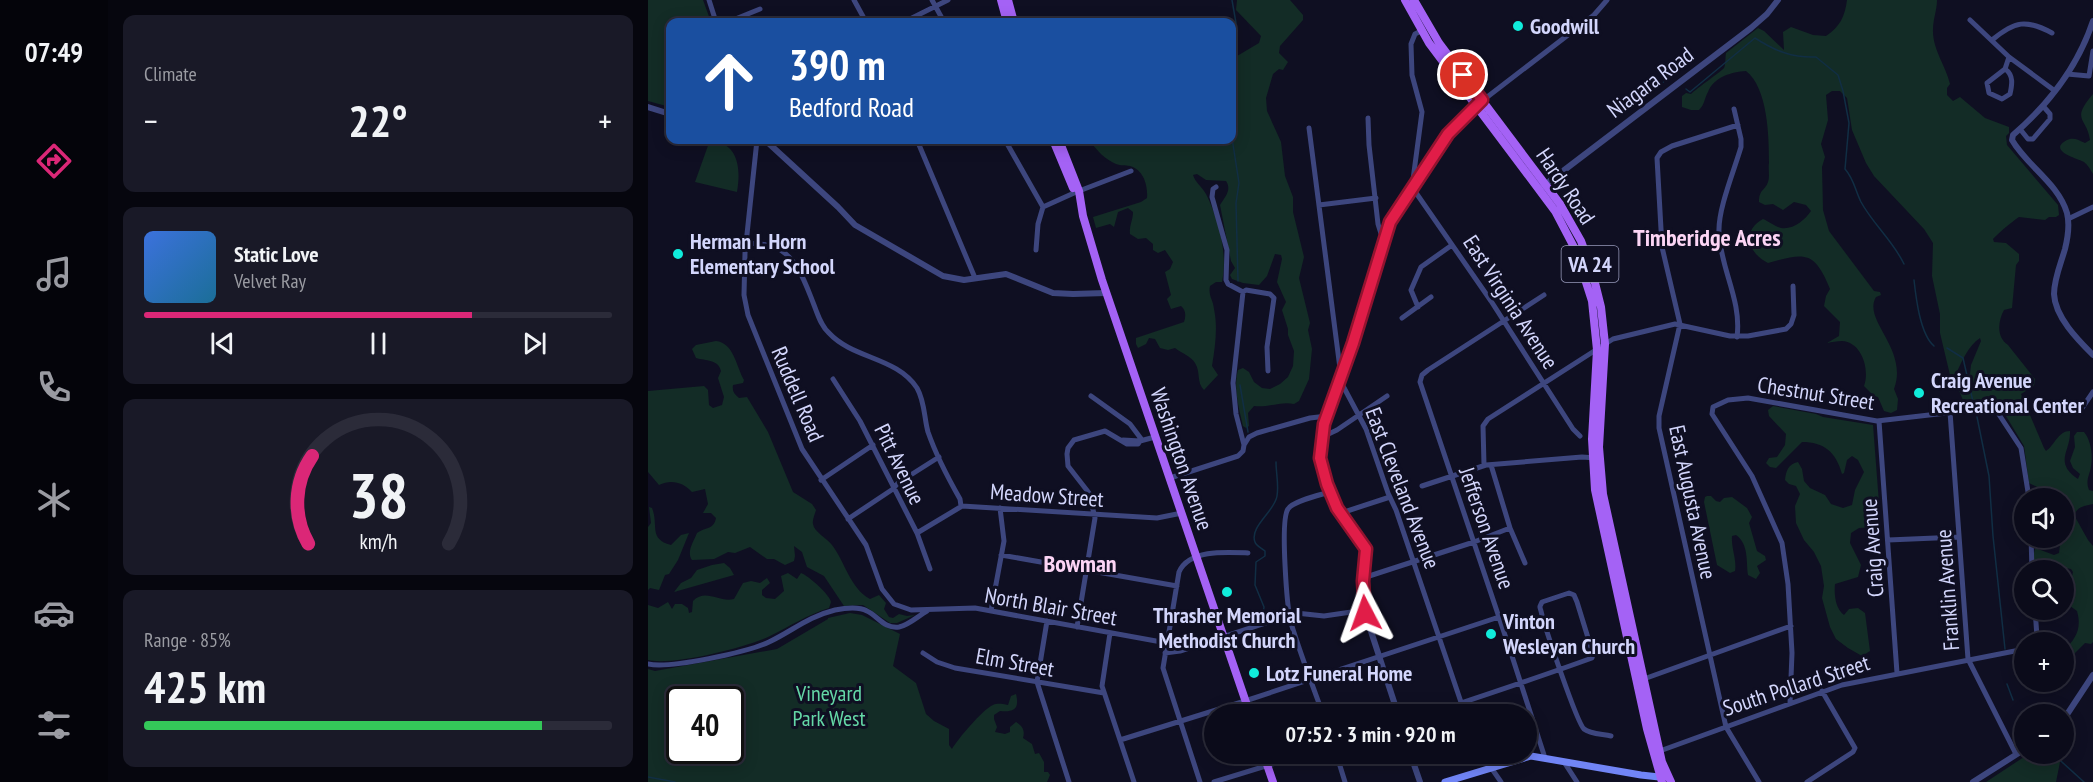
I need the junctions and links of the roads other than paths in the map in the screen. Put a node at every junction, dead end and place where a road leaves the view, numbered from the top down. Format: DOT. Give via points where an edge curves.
graph roads {
  1 [pos="709,0"];
  2 [pos="854,0"];
  3 [pos="932,0"];
  4 [pos="948,0"];
  5 [pos="1001,0"];
  6 [pos="1008,0"];
  7 [pos="1405,0"];
  8 [pos="1414,0"];
  9 [pos="1607,0"];
  10 [pos="1778,0"];
  11 [pos="935,7"];
  12 [pos="760,9"];
  13 [pos="715,18"];
  14 [pos="739,18"];
  15 [pos="864,18"];
  16 [pos="912,18"];
  17 [pos="942,18"];
  18 [pos="1006,18"];
  19 [pos="1013,18"];
  20 [pos="1970,20"];
  21 [pos="2093,21"];
  22 [pos="1429,28"];
  23 [pos="1420,30"];
  24 [pos="2052,33"];
  25 [pos="1992,40"];
  26 [pos="2093,51"];
  27 [pos="2009,57"];
  28 [pos="2005,69"];
  29 [pos="2067,74"];
  30 [pos="2055,91"];
  31 [pos="1479,103"];
  32 [pos="2043,106"];
  33 [pos="648,107"];
  34 [pos="1734,109"];
  35 [pos="666,113"];
  36 [pos="1368,118"];
  37 [pos="1738,125"];
  38 [pos="1309,128"];
  39 [pos="2020,129"];
  40 [pos="757,144"];
  41 [pos="770,144"];
  42 [pos="919,144"];
  43 [pos="1007,144"];
  44 [pos="1055,144"];
  45 [pos="1060,144"];
  46 [pos="1131,171"];
  47 [pos="1412,186"];
  48 [pos="1216,187"];
  49 [pos="1543,187"];
  50 [pos="1077,192"];
  51 [pos="1376,198"];
  52 [pos="1319,205"];
  53 [pos="1043,207"];
  54 [pos="2093,207"];
  55 [pos="2068,219"];
  56 [pos="1383,240"];
  57 [pos="746,243"];
  58 [pos="1452,245"];
  59 [pos="1036,250"];
  60 [pos="975,278"];
  61 [pos="1793,286"];
  62 [pos="1243,292"];
  63 [pos="1107,293"];
  64 [pos="1544,295"];
  65 [pos="1431,297"];
  66 [pos="1418,306"];
  67 [pos="1402,318"];
  68 [pos="1503,321"];
  69 [pos="1680,324"];
  70 [pos="1737,337"];
  71 [pos="1605,344"];
  72 [pos="1597,350"];
  73 [pos="2093,355"];
  74 [pos="1268,371"];
  75 [pos="1342,375"];
  76 [pos="833,379"];
  77 [pos="1543,382"];
  78 [pos="2093,392"];
  79 [pos="1091,396"];
  80 [pos="1387,396"];
  81 [pos="2080,411"];
  82 [pos="1950,412"];
  83 [pos="1359,415"];
  84 [pos="1327,416"];
  85 [pos="1880,421"];
  86 [pos="1580,436"];
  87 [pos="1155,437"];
  88 [pos="1322,437"];
  89 [pos="1141,440"];
  90 [pos="873,445"];
  91 [pos="1244,445"];
  92 [pos="939,457"];
  93 [pos="1596,458"];
  94 [pos="1484,465"];
  95 [pos="1491,465"];
  96 [pos="1452,476"];
  97 [pos="1170,478"];
  98 [pos="821,480"];
  99 [pos="1422,486"];
  100 [pos="894,488"];
  101 [pos="2028,488"];
  102 [pos="1330,492"];
  103 [pos="1390,497"];
  104 [pos="961,506"];
  105 [pos="1000,508"];
  106 [pos="1182,513"];
  107 [pos="1341,513"];
  108 [pos="1094,514"];
  109 [pos="848,519"];
  110 [pos="1510,528"];
  111 [pos="917,533"];
  112 [pos="1959,537"];
  113 [pos="1888,540"];
  114 [pos="1474,542"];
  115 [pos="1248,553"];
  116 [pos="1001,555"];
  117 [pos="1197,558"];
  118 [pos="1414,562"];
  119 [pos="1524,563"];
  120 [pos="930,569"];
  121 [pos="1087,570"];
  122 [pos="1364,579"];
  123 [pos="1177,586"];
  124 [pos="928,610"];
  125 [pos="1365,610"];
  126 [pos="991,611"];
  127 [pos="1290,615"];
  128 [pos="1499,617"];
  129 [pos="1047,621"];
  130 [pos="1791,626"];
  131 [pos="1077,627"];
  132 [pos="1110,633"];
  133 [pos="1224,637"];
  134 [pos="1439,637"];
  135 [pos="1167,643"];
  136 [pos="2014,650"];
  137 [pos="923,653"];
  138 [pos="1165,653"];
  139 [pos="1709,656"];
  140 [pos="1379,657"];
  141 [pos="1968,659"];
  142 [pos="648,664"];
  143 [pos="1560,670"];
  144 [pos="1897,673"];
  145 [pos="2093,675"];
  146 [pos="1311,679"];
  147 [pos="1641,681"];
  148 [pos="1037,682"];
  149 [pos="1521,683"];
  150 [pos="1822,691"];
  151 [pos="1104,693"];
  152 [pos="1245,701"];
  153 [pos="1461,703"];
  154 [pos="1790,703"];
  155 [pos="1246,704"];
  156 [pos="1320,704"];
  157 [pos="1395,704"];
  158 [pos="1458,704"];
  159 [pos="2074,704"];
  160 [pos="1179,721"];
  161 [pos="1726,727"];
  162 [pos="1611,736"];
  163 [pos="1120,740"];
  164 [pos="2014,750"];
  165 [pos="1656,752"];
  166 [pos="2014,755"];
  167 [pos="1545,758"];
  168 [pos="1564,762"];
  169 [pos="1273,764"];
  170 [pos="1339,764"];
  171 [pos="1414,764"];
  172 [pos="1489,764"];
  173 [pos="1267,766"];
  174 [pos="1491,767"];
  175 [pos="1661,779"];
  176 [pos="1069,782"];
  177 [pos="1134,782"];
  178 [pos="1200,782"];
  179 [pos="1214,782"];
  180 [pos="1273,782"];
  181 [pos="1345,782"];
  182 [pos="1420,782"];
  183 [pos="1445,782"];
  184 [pos="1501,782"];
  185 [pos="1577,782"];
  186 [pos="1671,782"];
  187 [pos="1759,782"];
  188 [pos="1807,782"];
  189 [pos="1973,782"];
  1 -- 13 [label="street"];
  2 -- 15 [label="street"];
  3 -- 11 [label="street"];
  4 -- 11 [label="street"];
  5 -- 18 [label="main road"];
  6 -- 19 [label="main road"];
  7 -- 23 [label="main road, Hardy Road / VA 24"];
  8 -- 22 [label="main road, Hardy Road / VA 24"];
  9 -- 31 [label="street" via="1591,17"];
  10 -- 49 [label="street, Niagara Road" via="1751,28"];
  11 -- 16 [label="street"];
  11 -- 17 [label="street"];
  12 -- 14 [label="street"];
  20 -- 25 [label="street"];
  21 -- 29 [label="street"];
  22 -- 23 [label="street"];
  22 -- 31 [label="main road, Hardy Road / VA 24"];
  23 -- 31 [label="main road, Hardy Road / VA 24"];
  23 -- 47 [label="street" via="1411,44 1412,75 1422,112"];
  24 -- 25 [label="street" via="2029,23 2011,27"];
  25 -- 27 [label="street"];
  26 -- 29 [label="street" via="2089,76"];
  27 -- 28 [label="street"];
  27 -- 30 [label="street"];
  28 -- 28 [label="street" via="1987,83 1989,93 2002,99 2012,87"];
  29 -- 30 [label="street"];
  30 -- 32 [label="street"];
  31 -- 47 [label="street" via="1448,134"];
  31 -- 49 [label="main road, Hardy Road / VA 24"];
  32 -- 39 [label="street"];
  32 -- 39 [label="street" via="2051,116 2033,139 2028,139"];
  33 -- 35 [label="street"];
  34 -- 37 [label="street"];
  36 -- 51 [label="street"];
  37 -- 69 [label="street, East Augusta Avenue" via="1671,146 1657,158 1662,247"];
  37 -- 70 [label="street" via="1740,147 1719,233 1738,312"];
  38 -- 52 [label="street, East Cleveland Avenue"];
  39 -- 55 [label="street" via="2013,135 2013,142 2055,190"];
  40 -- 57 [label="street, Ruddell Road"];
  41 -- 60 [label="street" via="855,225 943,276 958,280"];
  42 -- 60 [label="street"];
  43 -- 53 [label="street"];
  44 -- 50 [label="main road, Washington Avenue"];
  45 -- 50 [label="main road, Washington Avenue"];
  46 -- 50 [label="street"];
  47 -- 56 [label="street"];
  47 -- 58 [label="street, East Virginia Avenue"];
  48 -- 62 [label="street" via="1212,197 1226,244 1226,282"];
  49 -- 71 [label="main road, Hardy Road / VA 24" via="1568,216 1586,253 1601,307"];
  49 -- 72 [label="main road, Hardy Road / VA 24" via="1583,267 1593,308"];
  50 -- 53 [label="street"];
  50 -- 63 [label="main road, Washington Avenue"];
  51 -- 52 [label="street"];
  51 -- 56 [label="street"];
  52 -- 75 [label="street, East Cleveland Avenue"];
  53 -- 59 [label="street"];
  54 -- 55 [label="street"];
  55 -- 73 [label="street" via="2068,238 2054,297 2068,325"];
  56 -- 75 [label="street"];
  57 -- 92 [label="street" via="773,246 790,259 830,335 909,378 921,397 927,429"];
  57 -- 98 [label="street, Ruddell Road" via="744,295 748,315 796,437"];
  58 -- 66 [label="street" via="1421,267 1411,290"];
  58 -- 68 [label="street, East Virginia Avenue"];
  60 -- 63 [label="street" via="1006,274 1053,293"];
  61 -- 70 [label="street" via="1794,315 1789,327"];
  62 -- 74 [label="street" via="1270,294 1274,298 1268,333"];
  62 -- 91 [label="street" via="1233,383"];
  63 -- 87 [label="main road, Washington Avenue"];
  64 -- 68 [label="street"];
  65 -- 66 [label="street"];
  66 -- 67 [label="street"];
  68 -- 77 [label="street, East Virginia Avenue"];
  68 -- 96 [label="street, Jefferson Avenue" via="1420,378"];
  69 -- 70 [label="street"];
  69 -- 71 [label="street"];
  69 -- 139 [label="street, East Augusta Avenue" via="1659,428"];
  71 -- 72 [label="street"];
  71 -- 93 [label="main road, Hardy Road / VA 24"];
  72 -- 77 [label="street"];
  72 -- 93 [label="main road, Hardy Road / VA 24"];
  75 -- 83 [label="street, East Cleveland Avenue" via="1344,389"];
  75 -- 84 [label="street"];
  76 -- 90 [label="street, Pitt Avenue"];
  77 -- 86 [label="street, East Virginia Avenue"];
  77 -- 94 [label="street" via="1484,424"];
  78 -- 81 [label="street"];
  79 -- 89 [label="street" via="1130,424"];
  80 -- 83 [label="street"];
  82 -- 85 [label="street, Chestnut Street"];
  82 -- 101 [label="street, Chestnut Street" via="1995,411 2021,448"];
  82 -- 112 [label="street, Franklin Avenue"];
  83 -- 88 [label="street"];
  83 -- 103 [label="street, East Cleveland Avenue"];
  84 -- 88 [label="street"];
  84 -- 91 [label="street" via="1257,432"];
  85 -- 113 [label="street, Craig Avenue"];
  85 -- 130 [label="street, Chestnut Street" via="1748,398 1734,398 1712,409 1752,476 1780,536"];
  87 -- 89 [label="street"];
  87 -- 97 [label="main road, Washington Avenue"];
  88 -- 102 [label="street" via="1320,458"];
  89 -- 108 [label="street" via="1124,440 1105,431 1074,440 1068,448 1068,466 1089,493"];
  90 -- 98 [label="street"];
  90 -- 100 [label="street, Pitt Avenue"];
  91 -- 97 [label="street" via="1238,456"];
  92 -- 100 [label="street"];
  92 -- 104 [label="street"];
  93 -- 95 [label="street"];
  93 -- 147 [label="main road, VA 24" via="1597,503"];
  94 -- 95 [label="street"];
  94 -- 96 [label="street"];
  95 -- 110 [label="street"];
  96 -- 99 [label="street"];
  96 -- 114 [label="street, Jefferson Avenue"];
  97 -- 106 [label="main road, Washington Avenue"];
  98 -- 109 [label="street, Ruddell Road"];
  100 -- 109 [label="street"];
  100 -- 111 [label="street, Pitt Avenue"];
  102 -- 107 [label="street"];
  102 -- 127 [label="street" via="1292,505 1286,514"];
  103 -- 107 [label="street"];
  103 -- 118 [label="street, East Cleveland Avenue"];
  104 -- 105 [label="street, Meadow Street"];
  104 -- 111 [label="street, Meadow Street"];
  105 -- 108 [label="street, Meadow Street"];
  105 -- 116 [label="street" via="1004,535"];
  106 -- 108 [label="street, Meadow Street" via="1163,518"];
  106 -- 117 [label="main road, Washington Avenue"];
  107 -- 122 [label="street" via="1365,546"];
  108 -- 121 [label="street"];
  109 -- 124 [label="street, Ruddell Road" via="866,545 888,598 906,609"];
  110 -- 114 [label="street"];
  110 -- 119 [label="street"];
  111 -- 120 [label="street, Pitt Avenue"];
  112 -- 113 [label="street"];
  112 -- 141 [label="street, Franklin Avenue"];
  113 -- 144 [label="street, Craig Avenue"];
  114 -- 118 [label="street"];
  114 -- 128 [label="street, Jefferson Avenue"];
  115 -- 117 [label="street" via="1215,552"];
  116 -- 121 [label="street"];
  116 -- 126 [label="street"];
  117 -- 123 [label="street" via="1184,563"];
  117 -- 133 [label="main road, Washington Avenue"];
  118 -- 122 [label="street"];
  118 -- 134 [label="street, East Cleveland Avenue"];
  121 -- 123 [label="street"];
  121 -- 131 [label="street"];
  122 -- 125 [label="street"];
  123 -- 135 [label="street"];
  124 -- 126 [label="street, North Blair Street"];
  124 -- 142 [label="street" via="898,627 882,623 862,609 842,609 805,620 751,648 668,666"];
  125 -- 127 [label="street" via="1324,616"];
  125 -- 140 [label="street"];
  126 -- 129 [label="street, North Blair Street"];
  127 -- 133 [label="street"];
  127 -- 146 [label="street"];
  128 -- 134 [label="street"];
  128 -- 149 [label="street, Jefferson Avenue"];
  129 -- 131 [label="street, North Blair Street"];
  129 -- 148 [label="street"];
  130 -- 139 [label="street"];
  130 -- 154 [label="street"];
  131 -- 132 [label="street, North Blair Street"];
  132 -- 135 [label="street, North Blair Street"];
  132 -- 151 [label="street" via="1101,680"];
  133 -- 138 [label="street"];
  133 -- 152 [label="main road, Washington Avenue"];
  134 -- 140 [label="street"];
  134 -- 153 [label="street, East Cleveland Avenue"];
  135 -- 138 [label="street"];
  136 -- 141 [label="street, South Pollard Street"];
  137 -- 148 [label="street, Elm Street" via="946,666"];
  138 -- 160 [label="street" via="1164,674"];
  139 -- 147 [label="street"];
  139 -- 161 [label="street, East Augusta Avenue"];
  140 -- 146 [label="street"];
  140 -- 157 [label="street"];
  141 -- 144 [label="street, South Pollard Street"];
  141 -- 164 [label="street, Franklin Avenue"];
  143 -- 143 [label="street" via="1540,611 1542,602 1568,593 1575,597 1593,656"];
  143 -- 149 [label="street"];
  143 -- 162 [label="street" via="1581,726 1589,732"];
  144 -- 150 [label="street, South Pollard Street"];
  145 -- 159 [label="street"];
  146 -- 152 [label="street"];
  146 -- 156 [label="street"];
  147 -- 165 [label="main road, VA 24"];
  148 -- 151 [label="street, Elm Street"];
  148 -- 176 [label="street"];
  149 -- 153 [label="street"];
  149 -- 167 [label="street, Jefferson Avenue"];
  150 -- 154 [label="street, South Pollard Street"];
  150 -- 188 [label="street" via="1855,748"];
  151 -- 163 [label="street"];
  152 -- 155 [label="main road, Washington Avenue"];
  152 -- 160 [label="street"];
  153 -- 158 [label="street"];
  154 -- 161 [label="street, South Pollard Street"];
  160 -- 163 [label="street"];
  160 -- 178 [label="street"];
  161 -- 165 [label="street, South Pollard Street"];
  161 -- 187 [label="street, East Augusta Avenue"];
  163 -- 177 [label="street"];
  165 -- 175 [label="main road, VA 24"];
  166 -- 189 [label="street"];
  167 -- 168 [label="main road"];
  167 -- 174 [label="main road" via="1526,757"];
  168 -- 175 [label="main road"];
  168 -- 185 [label="street"];
  169 -- 173 [label="street"];
  170 -- 181 [label="street"];
  171 -- 182 [label="street"];
  172 -- 174 [label="street"];
  173 -- 179 [label="street"];
  173 -- 180 [label="main road"];
  174 -- 183 [label="main road"];
  174 -- 184 [label="street"];
  175 -- 186 [label="main road, VA 24"];
}
